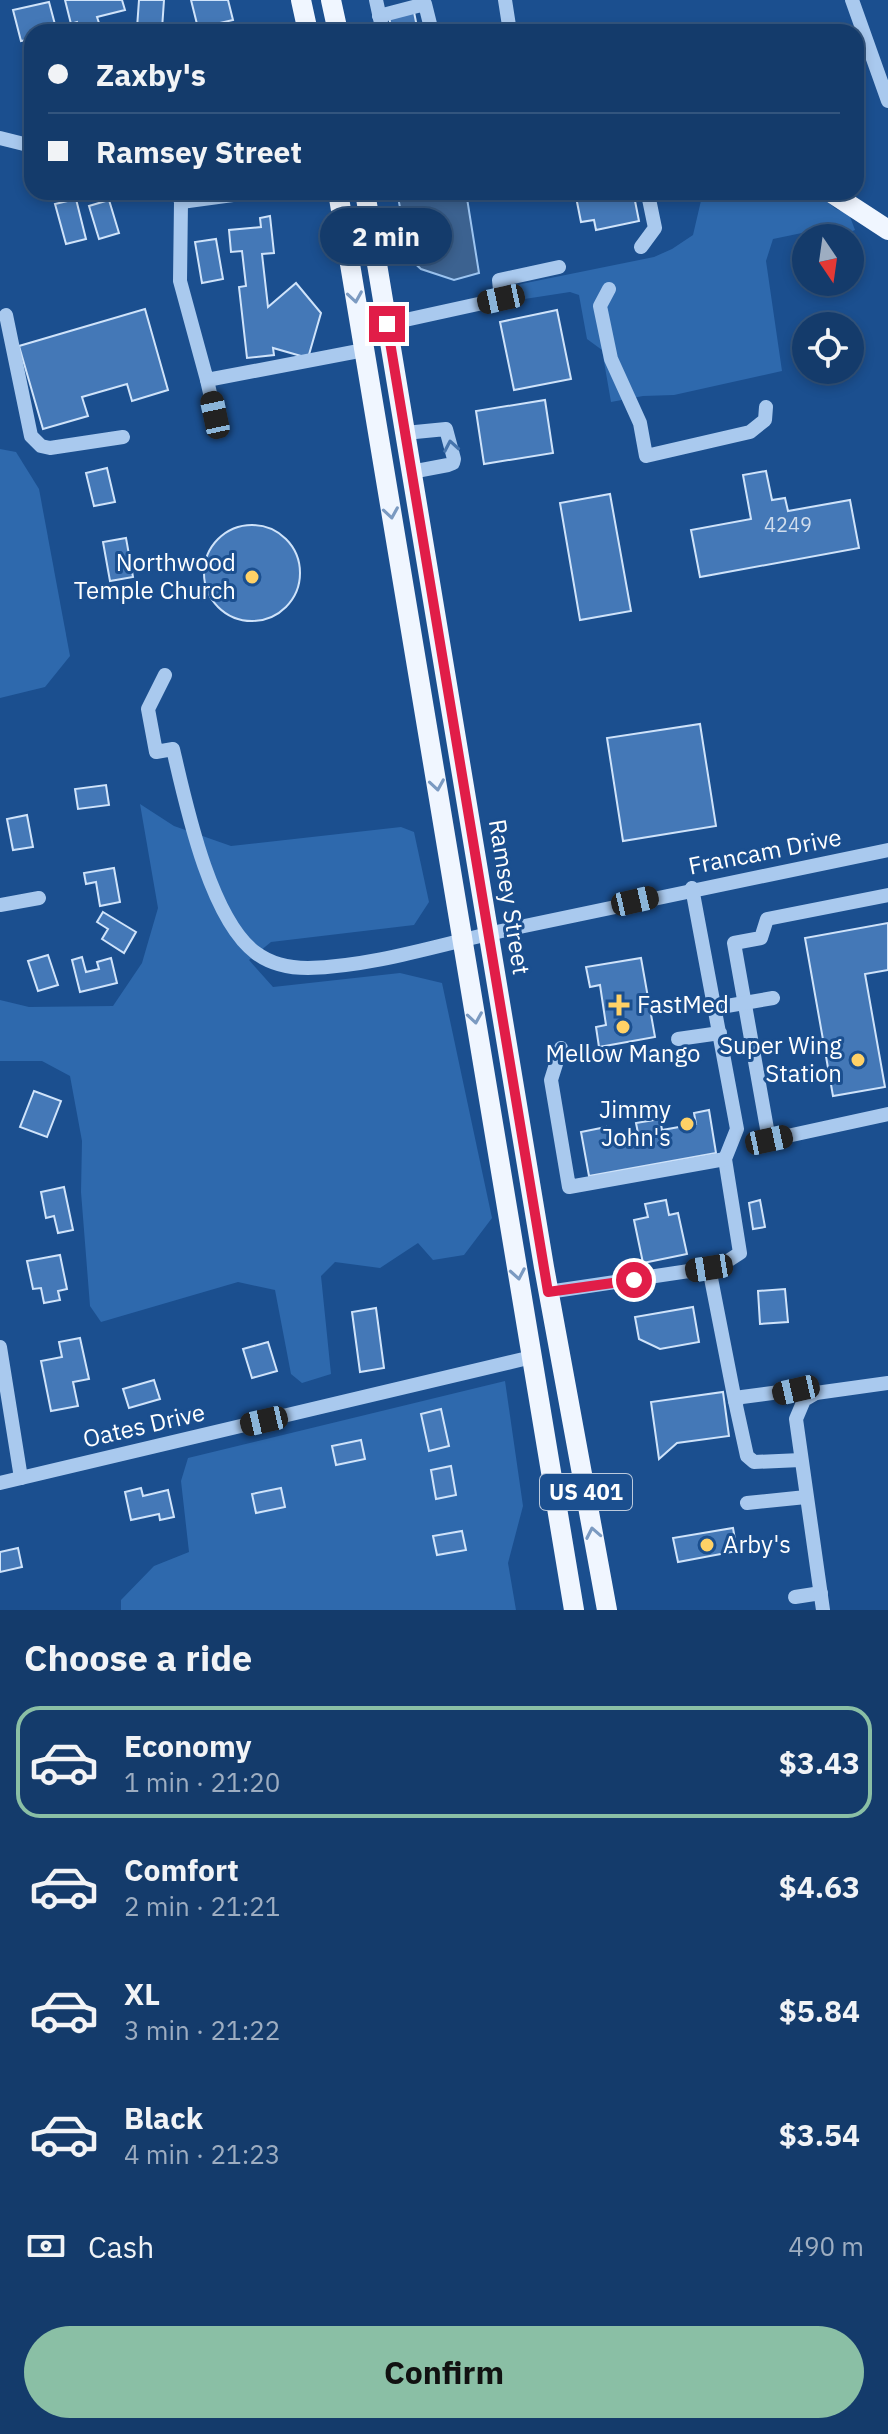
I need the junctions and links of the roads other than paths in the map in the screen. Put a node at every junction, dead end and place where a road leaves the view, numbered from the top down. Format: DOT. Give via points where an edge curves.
graph roads {
  1 [pos="301,0"];
  2 [pos="331,0"];
  3 [pos="376,0"];
  4 [pos="505,0"];
  5 [pos="852,0"];
  6 [pos="379,16"];
  7 [pos="306,24"];
  8 [pos="336,24"];
  9 [pos="381,24"];
  10 [pos="430,24"];
  11 [pos="509,24"];
  12 [pos="861,24"];
  13 [pos="864,34"];
  14 [pos="888,101"];
  15 [pos="0,138"];
  16 [pos="24,144"];
  17 [pos="180,200"];
  18 [pos="339,200"];
  19 [pos="366,200"];
  20 [pos="649,200"];
  21 [pos="842,200"];
  22 [pos="888,230"];
  23 [pos="641,247"];
  24 [pos="559,267"];
  25 [pos="609,289"];
  26 [pos="6,315"];
  27 [pos="387,324"];
  28 [pos="364,350"];
  29 [pos="207,380"];
  30 [pos="766,407"];
  31 [pos="215,415"];
  32 [pos="405,433"];
  33 [pos="123,437"];
  34 [pos="411,472"];
  35 [pos="165,675"];
  36 [pos="888,850"];
  37 [pos="692,888"];
  38 [pos="888,895"];
  39 [pos="39,898"];
  40 [pos="0,905"];
  41 [pos="488,934"];
  42 [pos="463,941"];
  43 [pos="773,998"];
  44 [pos="745,1003"];
  45 [pos="715,1008"];
  46 [pos="720,1033"];
  47 [pos="678,1039"];
  48 [pos="561,1048"];
  49 [pos="888,1114"];
  50 [pos="725,1159"];
  51 [pos="709,1268"];
  52 [pos="548,1292"];
  53 [pos="0,1347"];
  54 [pos="532,1357"];
  55 [pos="888,1383"];
  56 [pos="816,1393"];
  57 [pos="735,1401"];
  58 [pos="801,1460"];
  59 [pos="21,1478"];
  60 [pos="0,1483"];
  61 [pos="806,1497"];
  62 [pos="747,1503"];
  63 [pos="821,1593"];
  64 [pos="795,1597"];
  65 [pos="574,1610"];
  66 [pos="607,1610"];
  67 [pos="823,1610"];
  1 -- 7 [label="main road"];
  2 -- 8 [label="main road"];
  3 -- 6 [label="street"];
  4 -- 11 [label="street"];
  5 -- 12 [label="street"];
  6 -- 9 [label="street"];
  6 -- 10 [label="street" via="425,4"];
  13 -- 14 [label="street"];
  15 -- 16 [label="street"];
  17 -- 29 [label="street" via="180,281"];
  18 -- 28 [label="main road, US 401, one-way"];
  19 -- 27 [label="main road, Ramsey Street / US 401"];
  20 -- 23 [label="street" via="655,228"];
  21 -- 22 [label="main road"];
  24 -- 27 [label="street" via="499,280 501,299"];
  25 -- 30 [label="street" via="600,306 611,359 640,423 646,456 750,432 765,420"];
  26 -- 33 [label="street" via="35,441 50,448"];
  27 -- 32 [label="main road, Ramsey Street / US 401"];
  28 -- 29 [label="street"];
  28 -- 42 [label="main road, US 401, one-way"];
  29 -- 31 [label="street"];
  32 -- 34 [label="main road, Ramsey Street / US 401"];
  34 -- 32 [label="street, one-way" via="448,465 454,459 446,429"];
  34 -- 41 [label="main road, Ramsey Street / US 401"];
  35 -- 42 [label="street, Francam Drive" via="148,709 156,752 173,749 218,900 255,952 278,965 326,967"];
  36 -- 37 [label="street, Francam Drive"];
  37 -- 41 [label="street, Francam Drive"];
  37 -- 45 [label="street"];
  38 -- 44 [label="street" via="767,919 761,938 734,943"];
  39 -- 40 [label="street"];
  41 -- 42 [label="street, Francam Drive"];
  41 -- 52 [label="main road, Ramsey Street / US 401"];
  42 -- 54 [label="main road, US 401, one-way"];
  43 -- 44 [label="street"];
  44 -- 45 [label="street"];
  44 -- 49 [label="street" via="769,1140"];
  45 -- 46 [label="street"];
  46 -- 47 [label="street"];
  46 -- 50 [label="street" via="737,1129"];
  48 -- 50 [label="street" via="551,1080 569,1187"];
  50 -- 51 [label="street" via="740,1253"];
  51 -- 52 [label="street"];
  51 -- 57 [label="street"];
  66 -- 52 [label="main road, Ramsey Street / US 401, one-way"];
  53 -- 59 [label="street"];
  54 -- 59 [label="street, Oates Drive"];
  54 -- 65 [label="main road, US 401"];
  55 -- 56 [label="street"];
  56 -- 57 [label="street" via="802,1389"];
  56 -- 58 [label="street" via="804,1400 796,1419"];
  57 -- 58 [label="street" via="747,1456 754,1462"];
  58 -- 61 [label="street"];
  59 -- 60 [label="street, Oates Drive"];
  61 -- 62 [label="street"];
  61 -- 63 [label="street"];
  63 -- 64 [label="street"];
  63 -- 67 [label="street"];
}
